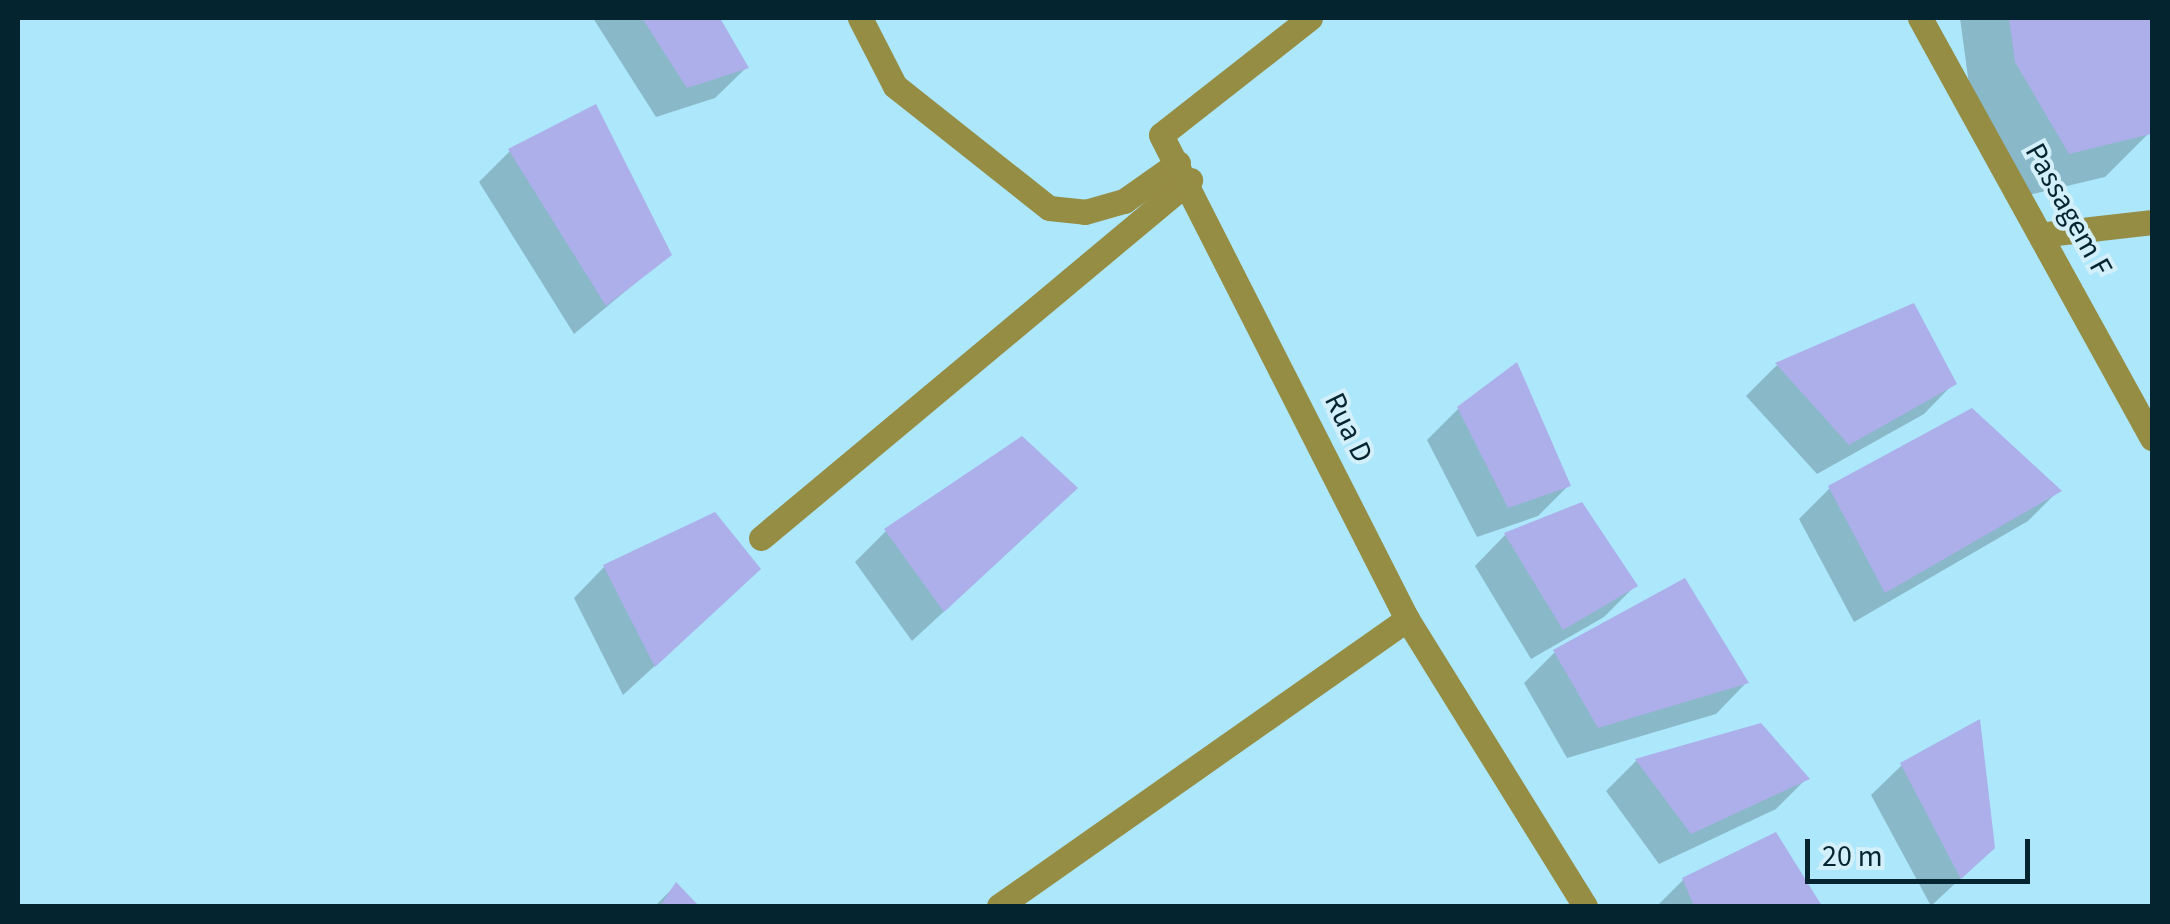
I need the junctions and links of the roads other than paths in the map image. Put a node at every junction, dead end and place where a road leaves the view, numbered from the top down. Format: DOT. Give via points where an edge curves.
graph roads {
  1 [pos="860,18"];
  2 [pos="1310,18"];
  3 [pos="1920,18"];
  4 [pos="1184,172"];
  5 [pos="2152,222"];
  6 [pos="2047,234"];
  7 [pos="2152,438"];
  8 [pos="761,538"];
  9 [pos="1407,619"];
  10 [pos="999,906"];
  11 [pos="1585,906"];
  1 -- 4 [label="street" via="895,86 1049,208 1086,212 1124,202"];
  2 -- 4 [label="street, Rua D" via="1162,135"];
  3 -- 6 [label="street, Passagem F"];
  4 -- 8 [label="street"];
  4 -- 9 [label="street, Rua D"];
  5 -- 6 [label="street"];
  6 -- 7 [label="street, Passagem F"];
  9 -- 10 [label="street"];
  9 -- 11 [label="street, Rua D"];
}
